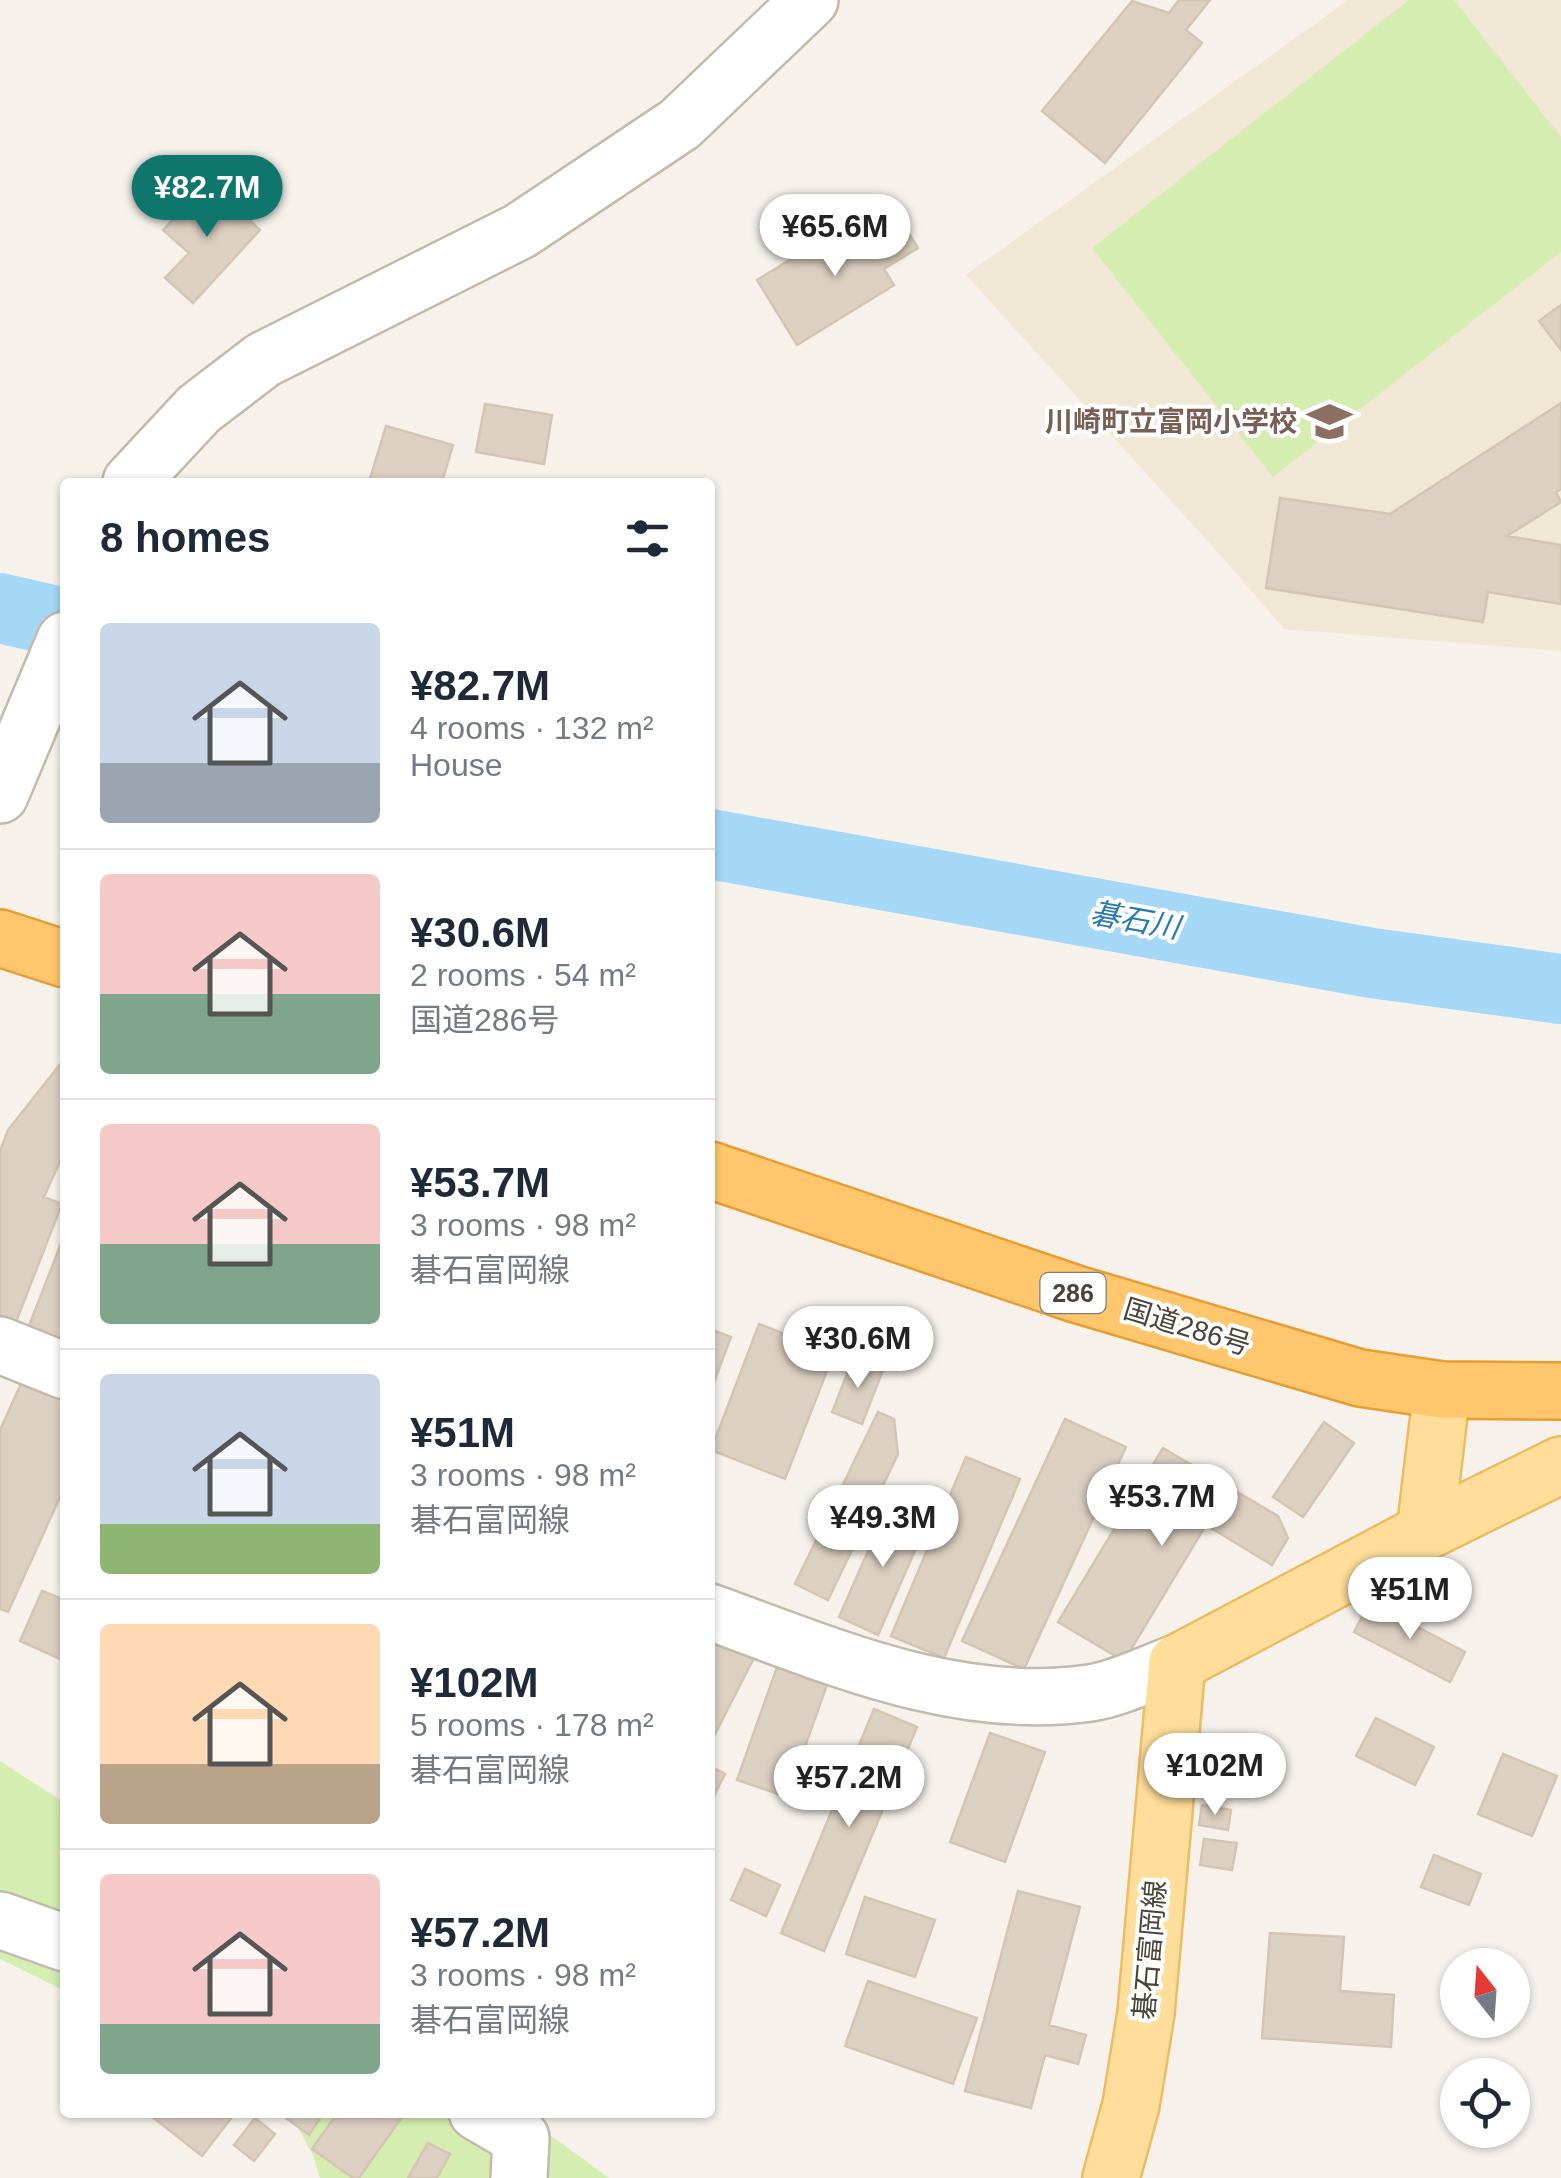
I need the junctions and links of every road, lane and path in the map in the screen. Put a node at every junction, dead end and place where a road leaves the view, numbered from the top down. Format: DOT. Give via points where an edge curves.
graph roads {
  1 [pos="810,0"];
  2 [pos="135,478"];
  3 [pos="60,652"];
  4 [pos="0,794"];
  5 [pos="0,938"];
  6 [pos="60,957"];
  7 [pos="715,1172"];
  8 [pos="0,1346"];
  9 [pos="60,1369"];
  10 [pos="1442,1390"];
  11 [pos="1561,1391"];
  12 [pos="1561,1465"];
  13 [pos="1426,1532"];
  14 [pos="715,1614"];
  15 [pos="1177,1663"];
  16 [pos="0,1920"];
  17 [pos="60,1941"];
  18 [pos="487,2118"];
  19 [pos="520,2178"];
  20 [pos="1112,2178"];
  1 -- 2 [label="street" via="680,124 520,231 263,360 199,409"];
  3 -- 4 [label="street"];
  5 -- 6 [label="highway"];
  7 -- 10 [label="highway, 国道286号 / 286" via="1076,1294 1360,1378"];
  8 -- 9 [label="street"];
  10 -- 11 [label="highway, 国道286号 / 286"];
  10 -- 13 [label="main road"];
  12 -- 13 [label="main road"];
  13 -- 15 [label="main road"];
  14 -- 15 [label="street" via="923,1686 1010,1698 1093,1693"];
  15 -- 20 [label="main road, 碁石富岡線" via="1146,2013"];
  16 -- 17 [label="street"];
  18 -- 19 [label="street" via="521,2138"];
}
